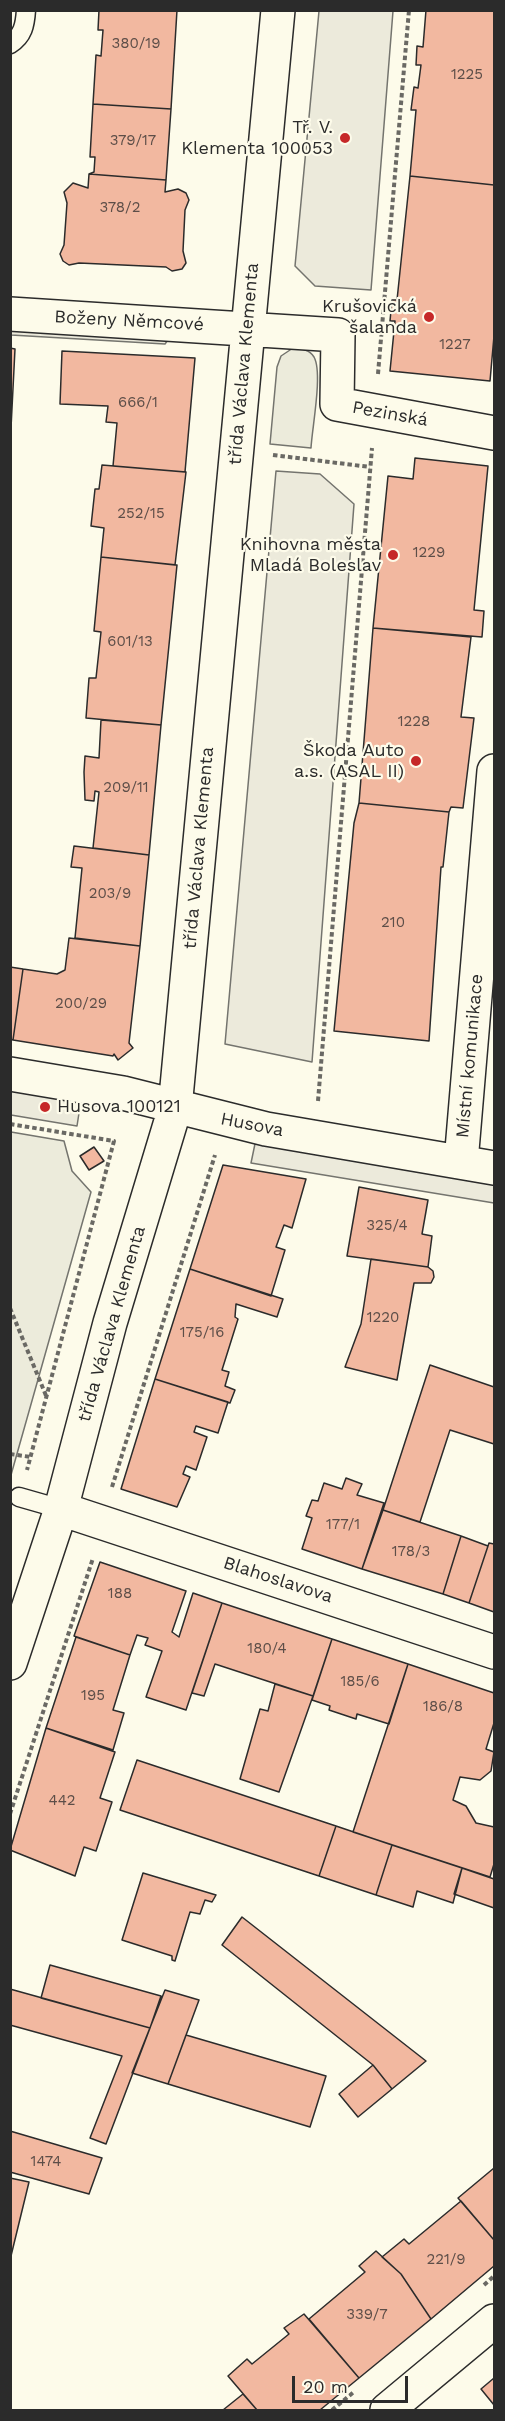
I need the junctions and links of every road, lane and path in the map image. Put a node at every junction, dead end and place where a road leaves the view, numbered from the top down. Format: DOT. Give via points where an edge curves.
graph roads {
  1 [pos="26,10"];
  2 [pos="278,10"];
  3 [pos="409,10"];
  4 [pos="10,44"];
  5 [pos="10,314"];
  6 [pos="247,328"];
  7 [pos="375,412"];
  8 [pos="495,433"];
  9 [pos="236,451"];
  10 [pos="370,467"];
  11 [pos="495,771"];
  12 [pos="10,1074"];
  13 [pos="175,1108"];
  14 [pos="317,1109"];
  15 [pos="10,1124"];
  16 [pos="461,1162"];
  17 [pos="495,1168"];
  18 [pos="10,1308"];
  19 [pos="47,1398"];
  20 [pos="10,1454"];
  21 [pos="19,1497"];
  22 [pos="61,1509"];
  23 [pos="495,1652"];
  24 [pos="10,1664"];
  25 [pos="495,2321"];
  26 [pos="387,2410"];
  1 -- 4 [label="lane" via="25,25 18,39"];
  2 -- 6 [label="street, třída Václava Klementa"];
  3 -- 7 [label="path"];
  5 -- 6 [label="street, Boženy Němcové"];
  6 -- 7 [label="street, Pezinská" via="338,335 337,404"];
  6 -- 9 [label="street, třída Václava Klementa"];
  7 -- 8 [label="street, Pezinská"];
  7 -- 10 [label="path"];
  9 -- 10 [label="path"];
  9 -- 13 [label="street, třída Václava Klementa"];
  10 -- 14 [label="path"];
  11 -- 16 [label="street, Místní komunikace"];
  12 -- 13 [label="street, Husova" via="123,1093"];
  13 -- 16 [label="street, Husova" via="266,1129"];
  13 -- 22 [label="street, třída Václava Klementa" via="110,1323"];
  15 -- 19 [label="path" via="114,1141"];
  16 -- 17 [label="street, Husova"];
  18 -- 19 [label="path"];
  19 -- 20 [label="path" via="31,1457"];
  21 -- 22 [label="lane"];
  22 -- 23 [label="street, Blahoslavova"];
  22 -- 24 [label="street, třída Václava Klementa"];
  25 -- 26 [label="street"];
}
